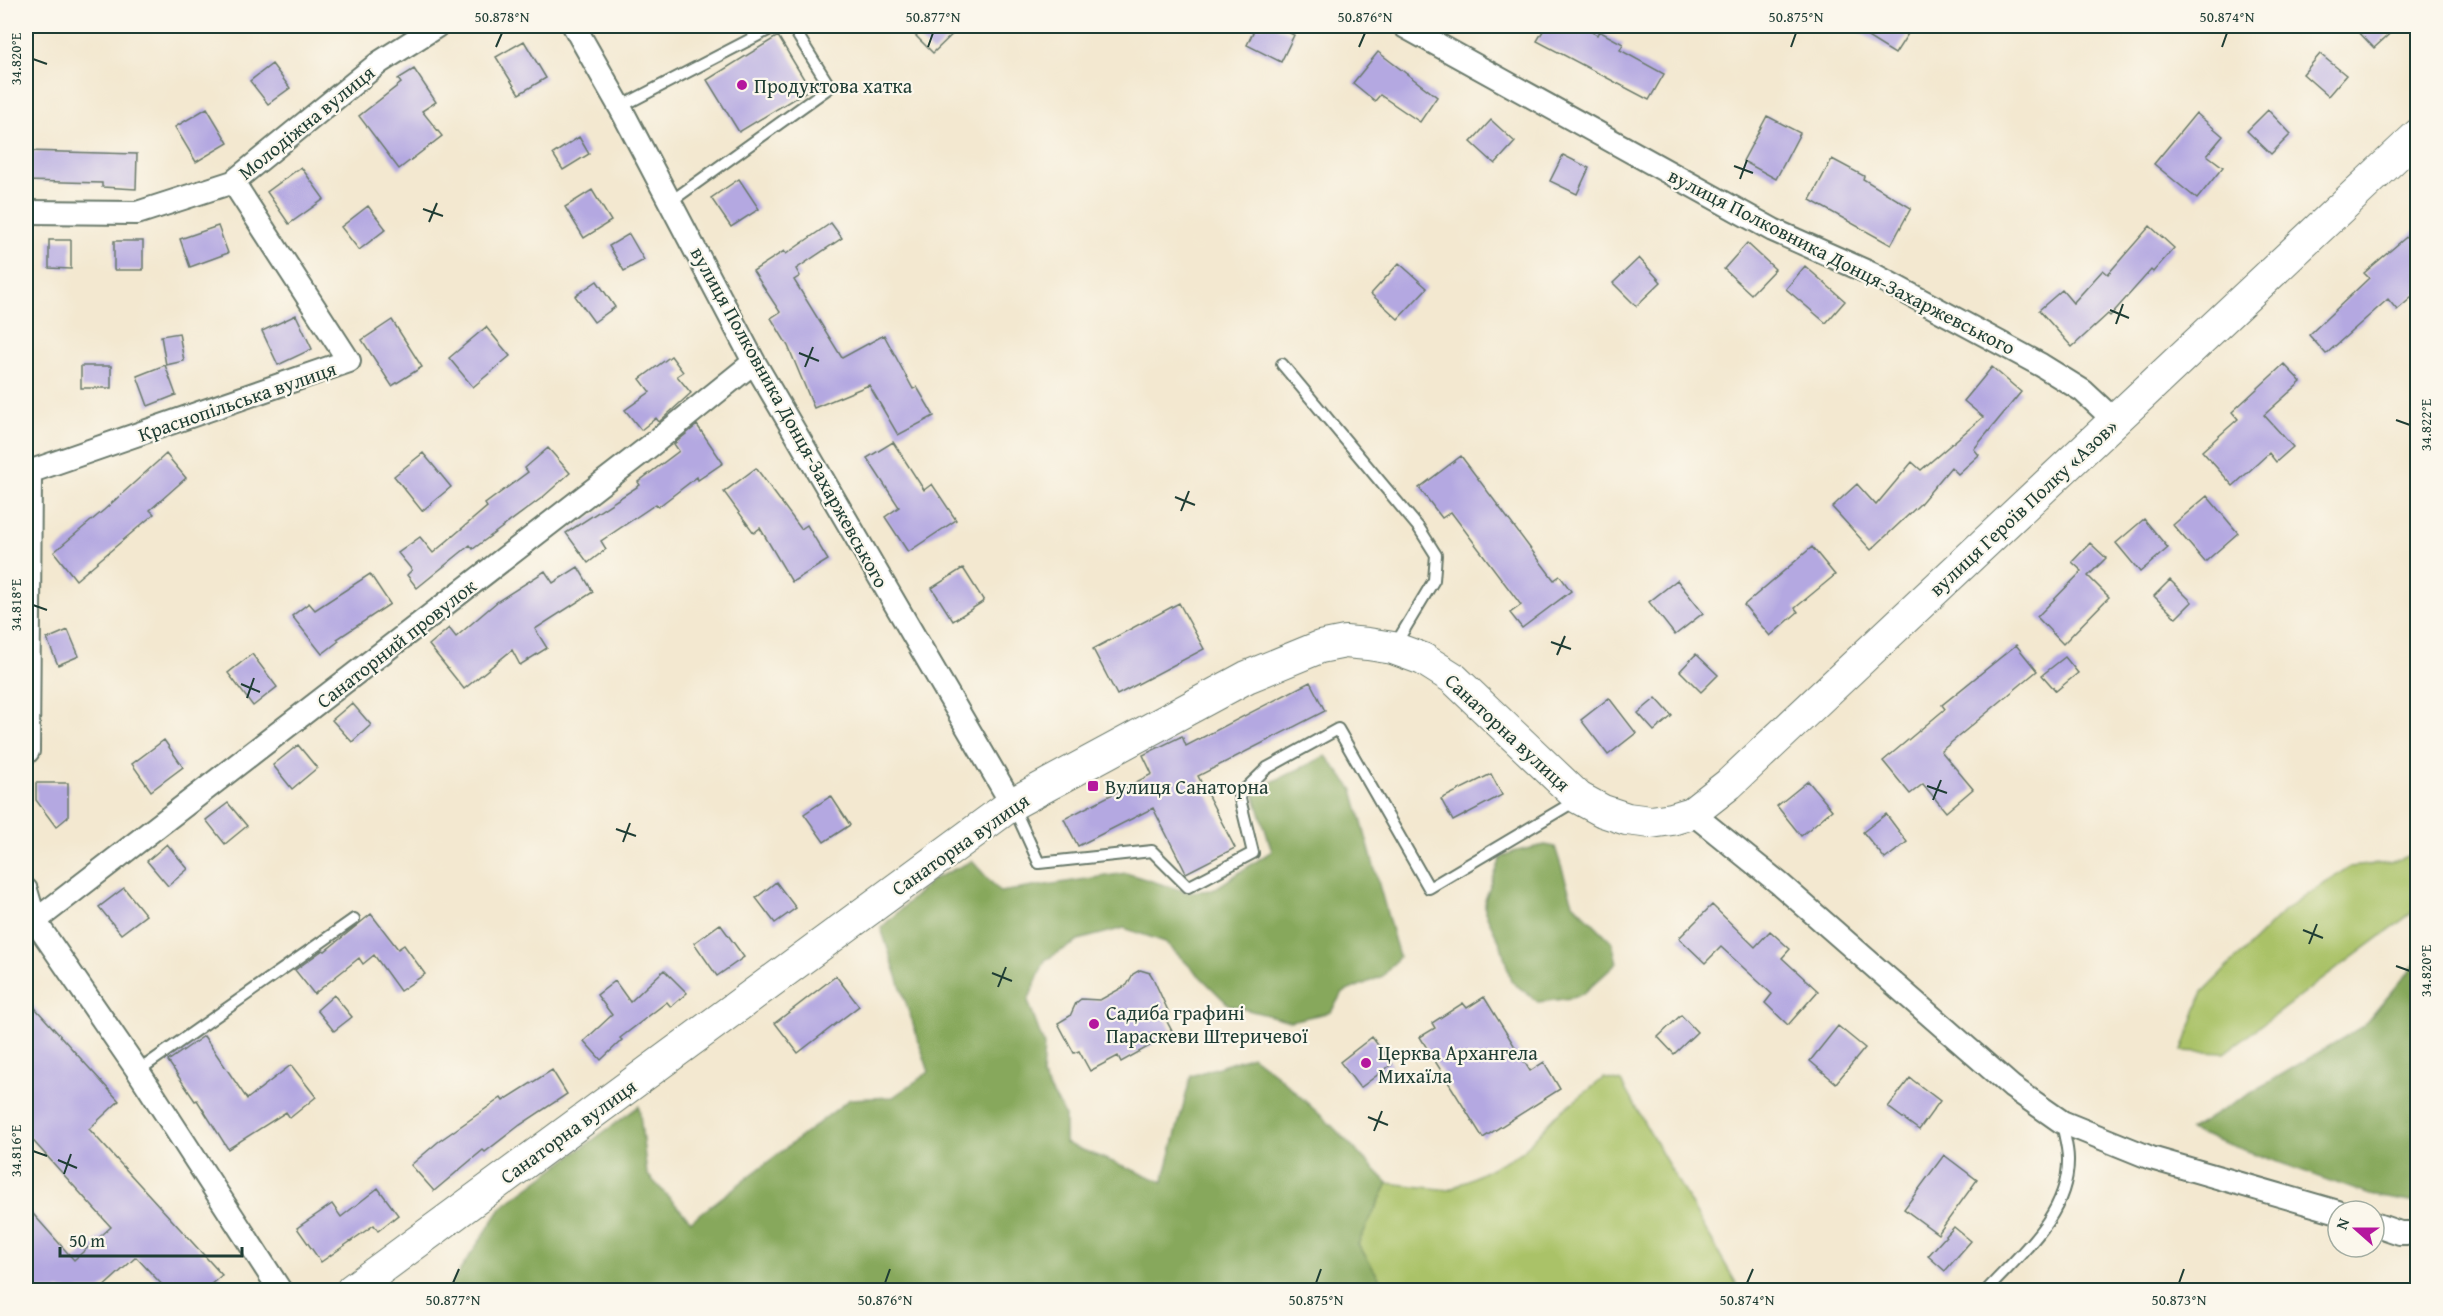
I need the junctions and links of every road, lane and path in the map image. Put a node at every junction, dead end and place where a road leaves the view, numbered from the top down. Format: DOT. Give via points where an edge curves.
graph roads {
  1 [pos="437,26"];
  2 [pos="574,26"];
  3 [pos="776,26"];
  4 [pos="792,26"];
  5 [pos="1404,26"];
  6 [pos="620,107"];
  7 [pos="2418,135"];
  8 [pos="233,183"];
  9 [pos="670,202"];
  10 [pos="26,212"];
  11 [pos="754,362"];
  12 [pos="1282,364"];
  13 [pos="2114,420"];
  14 [pos="28,473"];
  15 [pos="1393,648"];
  16 [pos="26,753"];
  17 [pos="1012,804"];
  18 [pos="1591,805"];
  19 [pos="1692,813"];
  20 [pos="26,891"];
  21 [pos="354,919"];
  22 [pos="35,921"];
  23 [pos="138,1071"];
  24 [pos="2062,1122"];
  25 [pos="2326,1209"];
  26 [pos="2386,1228"];
  27 [pos="2418,1233"];
  28 [pos="280,1290"];
  29 [pos="352,1290"];
  30 [pos="1987,1290"];
  1 -- 8 [label="street, Молодіжна вулиця" via="380,62"];
  2 -- 6 [label="street, вулиця Полковника Донця-Захаржевського"];
  3 -- 6 [label="lane"];
  4 -- 9 [label="lane" via="830,87"];
  5 -- 13 [label="street, вулиця Полковника Донця-Захаржевського" via="1773,230 1872,274 2041,365 2083,391"];
  6 -- 9 [label="street, вулиця Полковника Донця-Захаржевського"];
  7 -- 13 [label="main road, вулиця Героїв Полку «Азов»"];
  8 -- 10 [label="street, Молодіжна вулиця" via="137,213"];
  8 -- 14 [label="street, Краснопільська вулиця" via="350,361"];
  9 -- 11 [label="street, вулиця Полковника Донця-Захаржевського"];
  11 -- 17 [label="street, вулиця Полковника Донця-Захаржевського"];
  11 -- 22 [label="street, Санаторний провулок" via="641,454"];
  12 -- 15 [label="lane" via="1419,528 1436,555 1434,580"];
  13 -- 19 [label="main road, вулиця Героїв Полку «Азов»" via="1729,783"];
  14 -- 16 [label="street"];
  15 -- 17 [label="main road, Санаторна вулиця" via="1345,642 1320,647 1247,676"];
  15 -- 18 [label="main road, Санаторна вулиця" via="1423,659 1454,678"];
  17 -- 18 [label="lane" via="1038,863 1152,851 1188,887 1254,853 1239,795 1267,768 1338,729 1429,888"];
  17 -- 29 [label="main road, Санаторна вулиця"];
  18 -- 19 [label="main road, вулиця Героїв Полку «Азов»" via="1627,819 1651,822"];
  19 -- 24 [label="street" via="1780,884 2012,1087"];
  20 -- 22 [label="street"];
  21 -- 23 [label="lane"];
  22 -- 23 [label="street"];
  23 -- 28 [label="street"];
  24 -- 25 [label="street" via="2151,1158"];
  24 -- 30 [label="lane" via="2068,1159 2065,1190 2038,1234"];
  26 -- 27 [label="street"];
}
